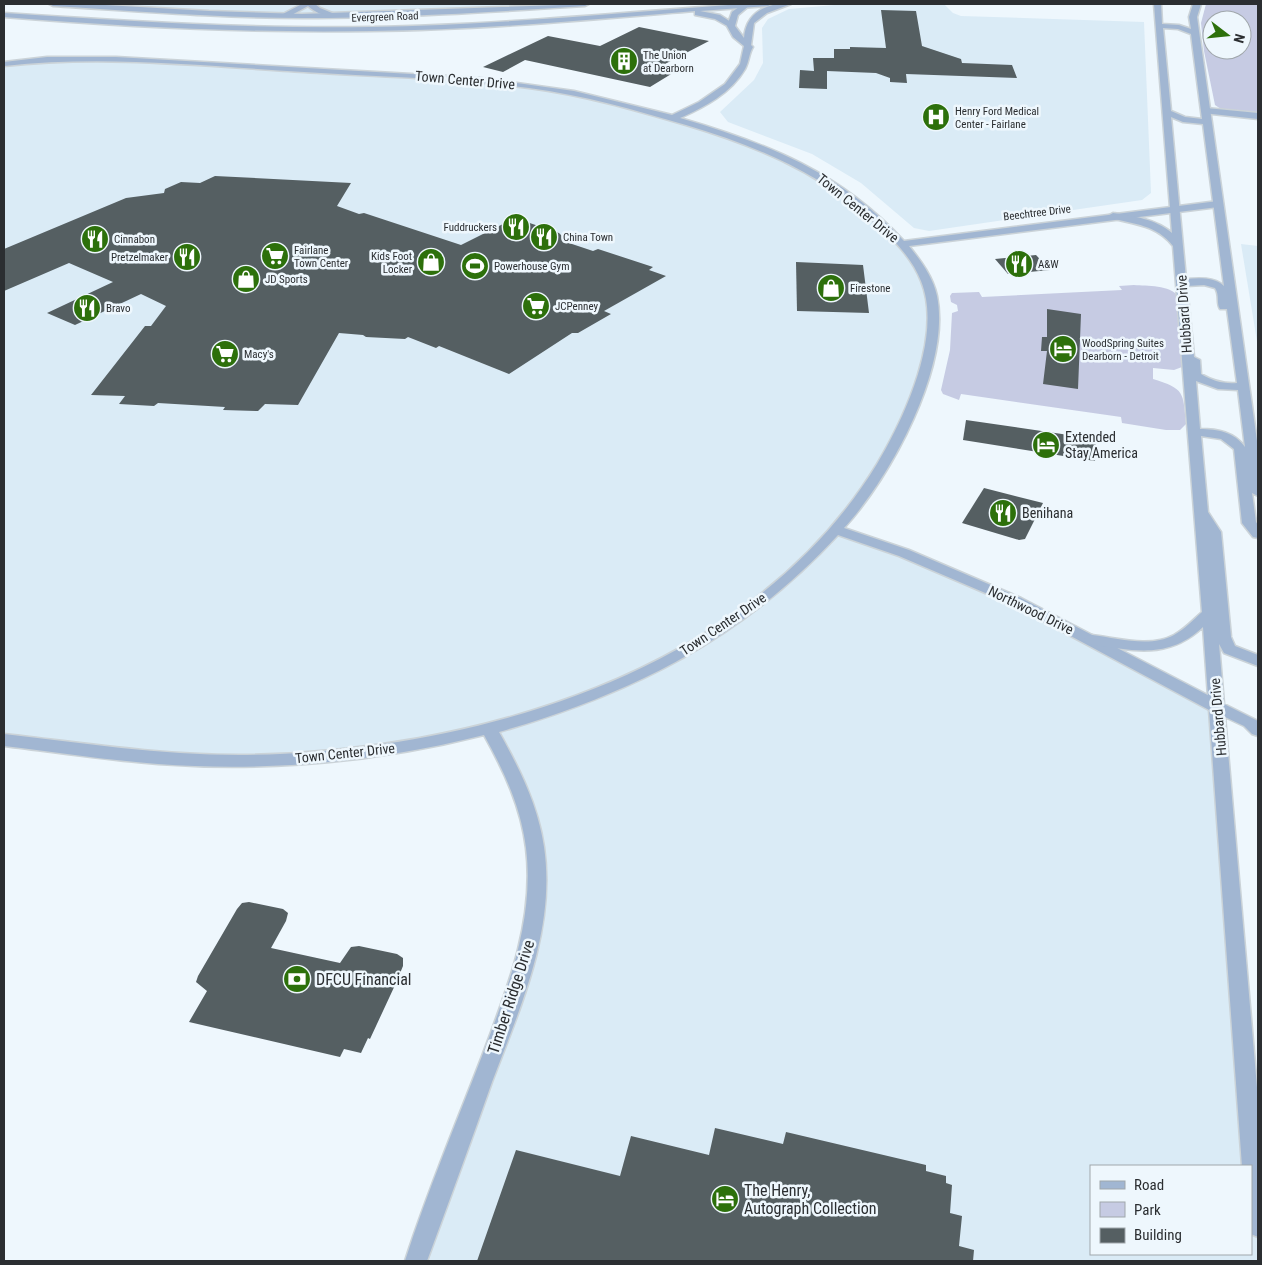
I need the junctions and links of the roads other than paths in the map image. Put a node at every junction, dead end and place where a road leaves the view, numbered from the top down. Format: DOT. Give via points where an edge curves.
graph roads {
  1 [pos="53,4"];
  2 [pos="307,4"];
  3 [pos="312,4"];
  4 [pos="586,4"];
  5 [pos="721,4"];
  6 [pos="748,4"];
  7 [pos="768,4"];
  8 [pos="787,4"];
  9 [pos="1157,4"];
  10 [pos="1197,4"];
  11 [pos="106,8"];
  12 [pos="706,8"];
  13 [pos="486,10"];
  14 [pos="664,11"];
  15 [pos="4,15"];
  16 [pos="285,15"];
  17 [pos="333,15"];
  18 [pos="85,20"];
  19 [pos="478,24"];
  20 [pos="732,26"];
  21 [pos="1160,26"];
  22 [pos="1195,33"];
  23 [pos="748,47"];
  24 [pos="4,64"];
  25 [pos="1206,111"];
  26 [pos="1168,113"];
  27 [pos="1258,116"];
  28 [pos="673,118"];
  29 [pos="1212,122"];
  30 [pos="1218,204"];
  31 [pos="1175,209"];
  32 [pos="1113,216"];
  33 [pos="902,244"];
  34 [pos="1178,246"];
  35 [pos="1182,283"];
  36 [pos="1185,334"];
  37 [pos="1238,344"];
  38 [pos="1244,386"];
  39 [pos="1195,433"];
  40 [pos="1258,492"];
  41 [pos="1201,509"];
  42 [pos="837,530"];
  43 [pos="1258,534"];
  44 [pos="1210,613"];
  45 [pos="1092,640"];
  46 [pos="1258,661"];
  47 [pos="1217,707"];
  48 [pos="489,728"];
  49 [pos="1258,730"];
  50 [pos="4,740"];
  51 [pos="1252,1067"];
  52 [pos="1258,1213"];
  53 [pos="416,1261"];
  1 -- 11 [label="street, Evergreen Road"];
  2 -- 16 [label="street"];
  3 -- 17 [label="street" via="317,10"];
  4 -- 13 [label="street, Evergreen Road"];
  5 -- 12 [label="street"];
  6 -- 7 [label="street, Evergreen Road"];
  6 -- 12 [label="street, Evergreen Road"];
  6 -- 20 [label="street" via="735,14"];
  8 -- 23 [label="street" via="755,18 749,27"];
  9 -- 21 [label="street, Hubbard Drive"];
  10 -- 22 [label="street" via="1193,17"];
  11 -- 16 [label="street, Evergreen Road"];
  11 -- 18 [label="street" via="84,12 79,17"];
  12 -- 14 [label="street, Evergreen Road"];
  13 -- 17 [label="street, Evergreen Road"];
  13 -- 19 [label="street" via="502,17"];
  14 -- 19 [label="street, Evergreen Road"];
  14 -- 20 [label="street" via="707,15"];
  15 -- 18 [label="street, Evergreen Road"];
  16 -- 17 [label="street, Evergreen Road"];
  18 -- 19 [label="street, Evergreen Road" via="339,30"];
  20 -- 23 [label="street"];
  21 -- 22 [label="street" via="1179,27"];
  21 -- 26 [label="street, Hubbard Drive"];
  22 -- 25 [label="street"];
  23 -- 28 [label="street" via="742,68 726,87 699,106"];
  24 -- 28 [label="street, Town Center Drive" via="86,58 456,78 560,91"];
  25 -- 27 [label="street"];
  25 -- 29 [label="street"];
  26 -- 29 [label="street"];
  26 -- 31 [label="street, Hubbard Drive"];
  28 -- 33 [label="street, Town Center Drive" via="753,143 803,166 849,197"];
  29 -- 30 [label="street"];
  30 -- 31 [label="street"];
  30 -- 37 [label="street"];
  31 -- 32 [label="street, Beechtree Drive"];
  31 -- 34 [label="street, Hubbard Drive"];
  32 -- 33 [label="street, Beechtree Drive"];
  32 -- 34 [label="street" via="1152,225 1169,234"];
  33 -- 42 [label="street, Town Center Drive" via="924,274 934,312 922,385 894,447"];
  34 -- 35 [label="street, Hubbard Drive"];
  35 -- 36 [label="street, Hubbard Drive"];
  35 -- 37 [label="street" via="1216,284 1222,290 1228,334"];
  36 -- 38 [label="street" via="1193,346 1196,375 1214,385"];
  36 -- 39 [label="street, Hubbard Drive"];
  37 -- 38 [label="street"];
  38 -- 40 [label="street"];
  39 -- 41 [label="street, Hubbard Drive"];
  39 -- 43 [label="street" via="1223,434 1240,448 1250,523"];
  41 -- 44 [label="street, Hubbard Drive"];
  41 -- 46 [label="street" via="1214,532 1223,637 1229,649"];
  42 -- 45 [label="street, Northwood Drive" via="964,577"];
  42 -- 48 [label="street, Town Center Drive" via="774,590 698,644 592,696"];
  44 -- 45 [label="street" via="1182,637 1164,644 1142,646"];
  44 -- 47 [label="street, Hubbard Drive"];
  45 -- 47 [label="street, Northwood Drive"];
  47 -- 49 [label="street, Northwood Drive" via="1250,722"];
  47 -- 51 [label="street, Hubbard Drive"];
  48 -- 50 [label="street, Town Center Drive" via="364,753 223,760 159,758"];
  48 -- 53 [label="street, Timber Ridge Drive" via="514,776 531,829 537,867 535,917 526,960 512,1001"];
  51 -- 52 [label="street, Hubbard Drive"];
}
